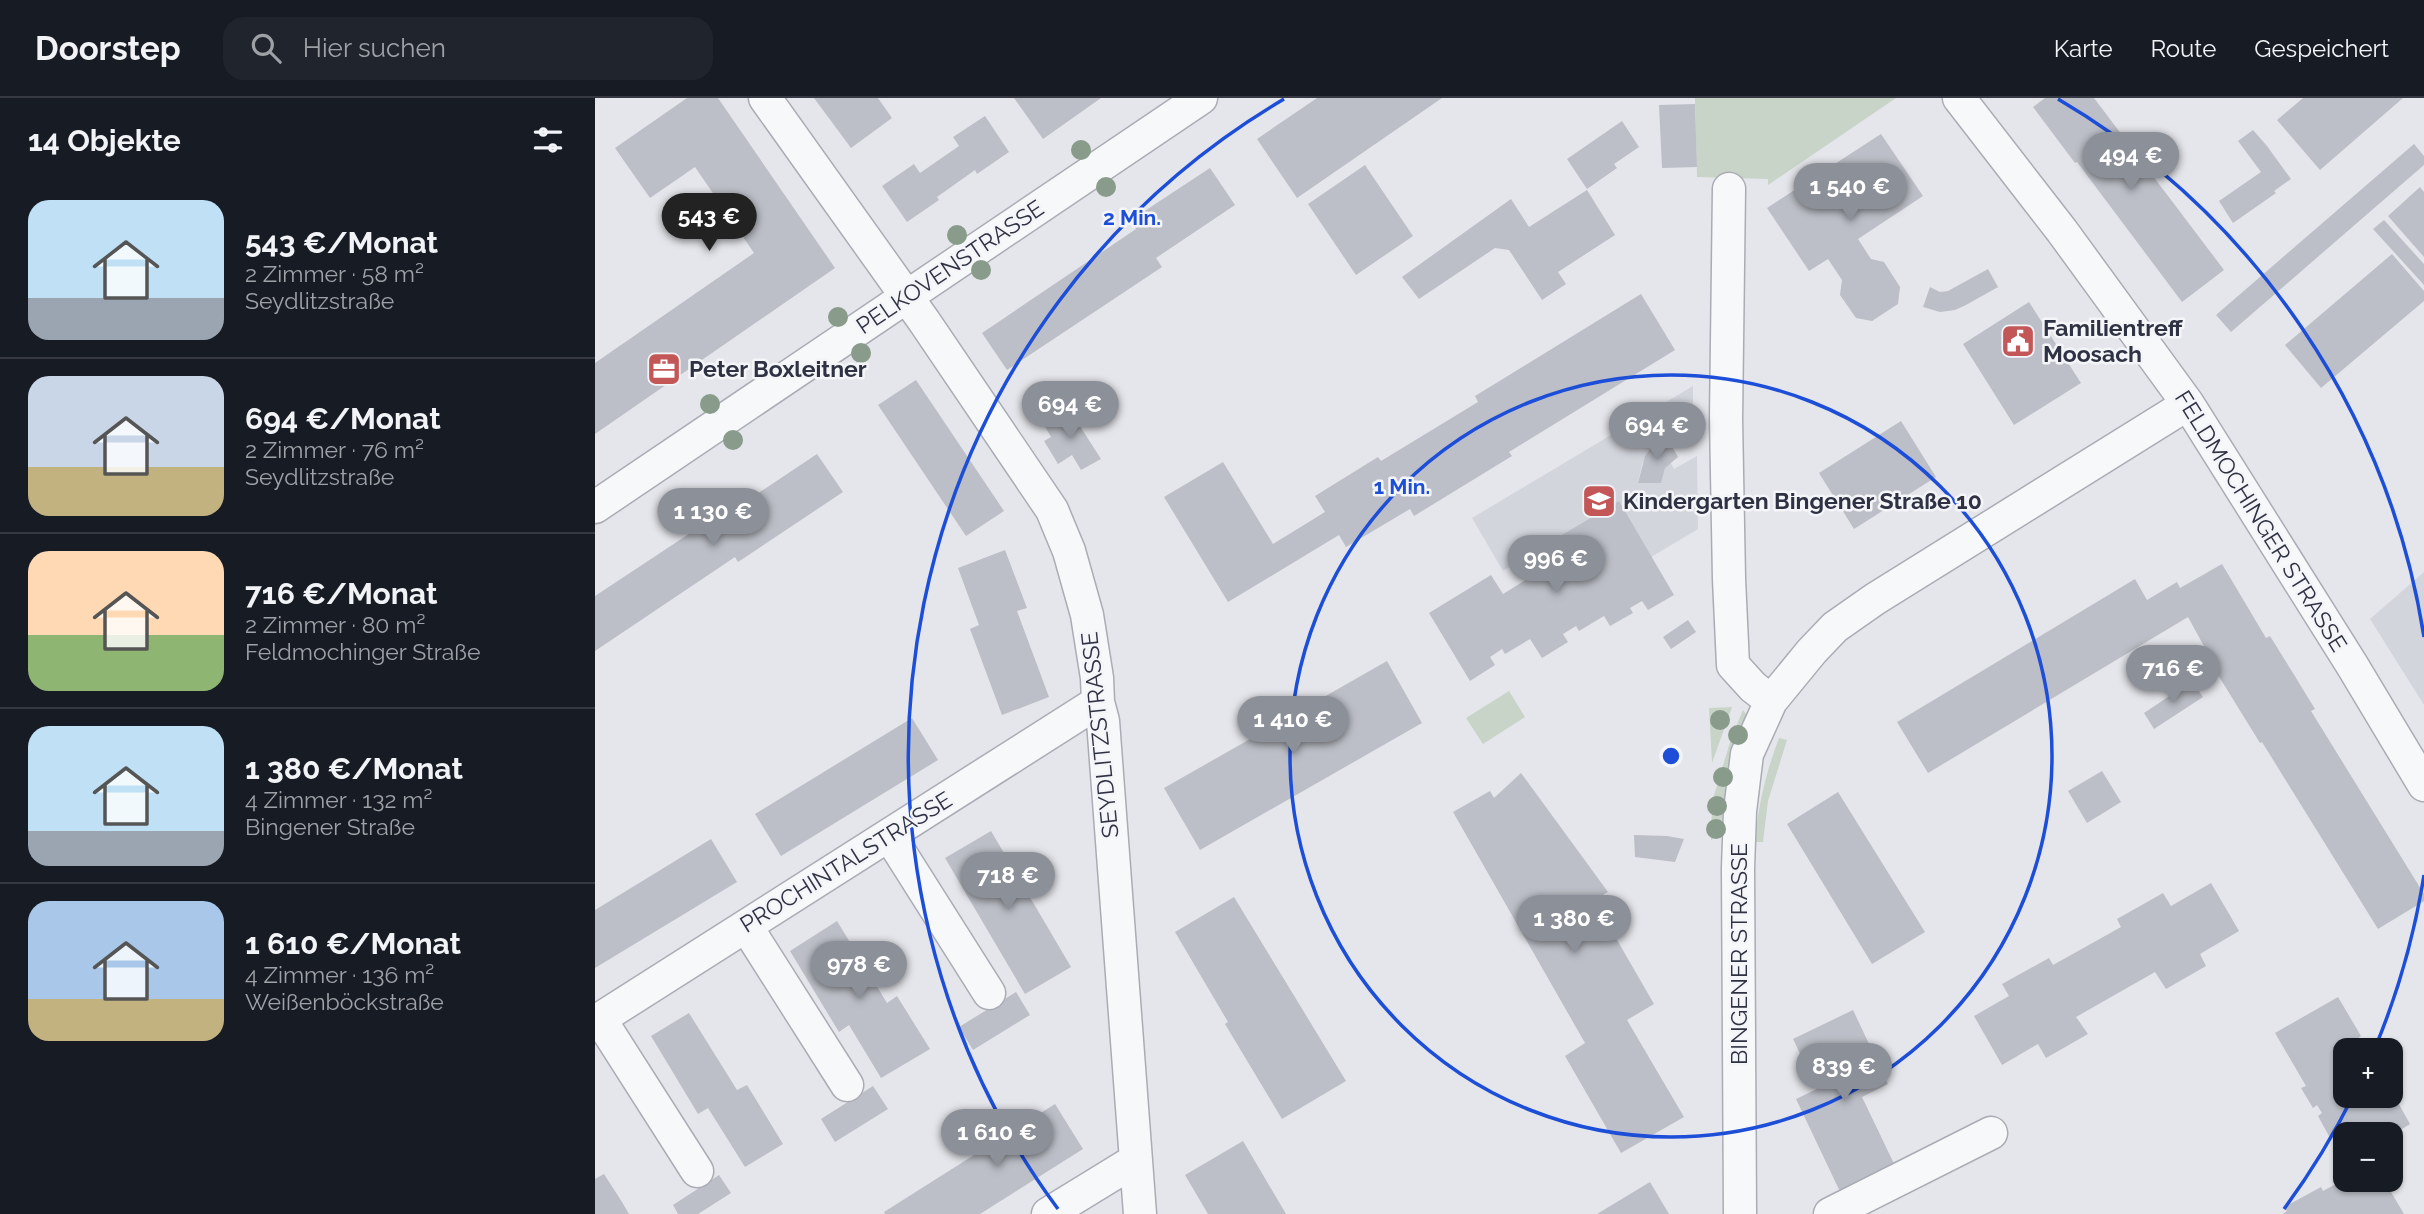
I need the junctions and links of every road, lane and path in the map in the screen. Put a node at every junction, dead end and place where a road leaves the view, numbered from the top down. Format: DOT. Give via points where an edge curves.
graph roads {
  1 [pos="765,98"];
  2 [pos="1201,98"];
  3 [pos="1959,98"];
  4 [pos="1730,189"];
  5 [pos="906,296"];
  6 [pos="2188,404"];
  7 [pos="595,507"];
  8 [pos="1772,701"];
  9 [pos="1098,702"];
  10 [pos="2424,785"];
  11 [pos="889,835"];
  12 [pos="746,926"];
  13 [pos="989,993"];
  14 [pos="597,1020"];
  15 [pos="847,1085"];
  16 [pos="1991,1133"];
  17 [pos="1136,1160"];
  18 [pos="697,1171"];
  19 [pos="1048,1214"];
  20 [pos="1140,1214"];
  21 [pos="1740,1214"];
  22 [pos="1830,1214"];
  1 -- 5 [label="street, SEYDLITZSTRASSE"];
  2 -- 5 [label="street, PELKOVENSTRASSE"];
  3 -- 6 [label="street, FELDMOCHINGER STRASSE"];
  4 -- 8 [label="street" via="1726,419 1733,665"];
  5 -- 7 [label="street, PELKOVENSTRASSE"];
  5 -- 9 [label="street, SEYDLITZSTRASSE" via="1052,510 1087,615"];
  6 -- 8 [label="street, BINGENER STRASSE" via="1835,627"];
  6 -- 10 [label="street, FELDMOCHINGER STRASSE"];
  8 -- 21 [label="street, BINGENER STRASSE" via="1747,754 1740,811"];
  9 -- 11 [label="street, PROCHINTALSTRASSE"];
  9 -- 17 [label="street, SEYDLITZSTRASSE"];
  11 -- 12 [label="street, PROCHINTALSTRASSE"];
  11 -- 13 [label="street"];
  12 -- 14 [label="street, PROCHINTALSTRASSE"];
  12 -- 15 [label="street"];
  14 -- 18 [label="street"];
  16 -- 22 [label="street"];
  17 -- 19 [label="street"];
  17 -- 20 [label="street, SEYDLITZSTRASSE"];
}
